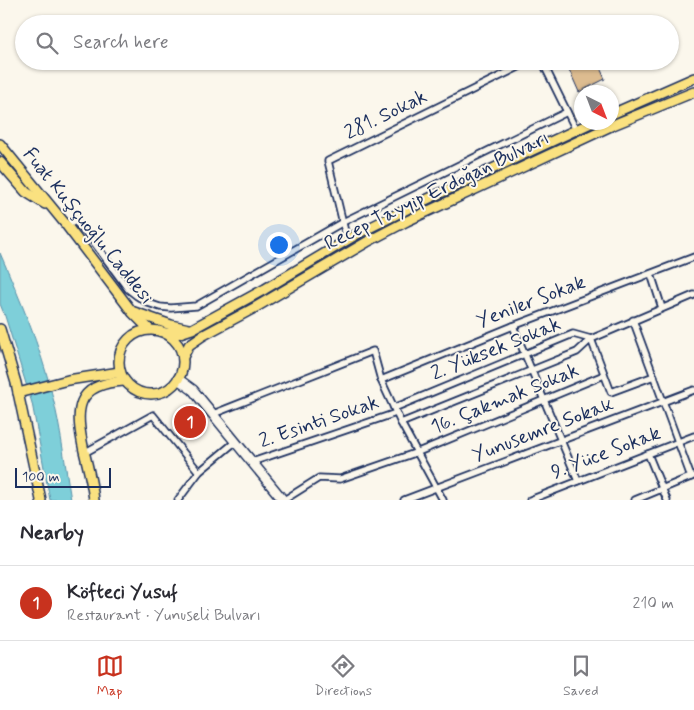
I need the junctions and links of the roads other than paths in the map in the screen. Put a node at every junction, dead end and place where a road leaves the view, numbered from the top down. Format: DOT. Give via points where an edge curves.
graph roads {
  1 [pos="513,70"];
  2 [pos="546,70"];
  3 [pos="694,78"];
  4 [pos="694,92"];
  5 [pos="619,111"];
  6 [pos="567,112"];
  7 [pos="574,126"];
  8 [pos="576,130"];
  9 [pos="0,144"];
  10 [pos="0,162"];
  11 [pos="52,208"];
  12 [pos="342,222"];
  13 [pos="66,226"];
  14 [pos="347,240"];
  15 [pos="694,257"];
  16 [pos="651,274"];
  17 [pos="694,295"];
  18 [pos="662,308"];
  19 [pos="131,310"];
  20 [pos="633,320"];
  21 [pos="513,326"];
  22 [pos="0,329"];
  23 [pos="149,329"];
  24 [pos="191,330"];
  25 [pos="166,333"];
  26 [pos="590,339"];
  27 [pos="525,354"];
  28 [pos="183,357"];
  29 [pos="531,370"];
  30 [pos="604,375"];
  31 [pos="654,376"];
  32 [pos="122,377"];
  33 [pos="178,379"];
  34 [pos="381,380"];
  35 [pos="694,390"];
  36 [pos="22,392"];
  37 [pos="544,400"];
  38 [pos="664,402"];
  39 [pos="395,410"];
  40 [pos="213,414"];
  41 [pos="401,423"];
  42 [pos="694,436"];
  43 [pos="561,440"];
  44 [pos="235,442"];
  45 [pos="678,442"];
  46 [pos="418,452"];
  47 [pos="84,453"];
  48 [pos="648,454"];
  49 [pos="252,462"];
  50 [pos="199,472"];
  51 [pos="693,476"];
  52 [pos="578,481"];
  53 [pos="437,487"];
  54 [pos="662,489"];
  55 [pos="533,499"];
  56 [pos="41,500"];
  57 [pos="94,500"];
  58 [pos="178,500"];
  59 [pos="283,500"];
  60 [pos="404,500"];
  61 [pos="443,500"];
  62 [pos="635,500"];
  63 [pos="666,500"];
  1 -- 12 [label="street, 281. Sokak" via="328,161"];
  2 -- 6 [label="street"];
  3 -- 5 [label="main road"];
  4 -- 28 [label="main road, Recep Tayyip Erdoğan Bulvarı" via="613,125 407,221 202,336 189,345"];
  6 -- 7 [label="street"];
  6 -- 12 [label="street"];
  8 -- 14 [label="main road, Recep Tayyip Erdoğan Bulvarı"];
  9 -- 11 [label="main road, Fuat Kuşçuoğlu Caddesi"];
  10 -- 11 [label="main road" via="26,192"];
  11 -- 13 [label="main road, Fuat Kuşçuoğlu Caddesi"];
  12 -- 13 [label="street" via="196,306 171,308 154,305 128,289 76,221"];
  12 -- 14 [label="street, 281. Sokak"];
  13 -- 19 [label="main road, Fuat Kuşçuoğlu Caddesi"];
  14 -- 24 [label="main road, Recep Tayyip Erdoğan Bulvarı"];
  15 -- 16 [label="street, Yeniler Sokak"];
  16 -- 18 [label="street"];
  16 -- 21 [label="street, Yeniler Sokak"];
  17 -- 18 [label="street, 2. Yüksek Sokak"];
  18 -- 20 [label="street, 2. Yüksek Sokak"];
  19 -- 23 [label="main road, Fuat Kuşçuoğlu Caddesi"];
  19 -- 24 [label="main road"];
  20 -- 26 [label="street, 2. Yüksek Sokak"];
  20 -- 31 [label="street"];
  21 -- 27 [label="street"];
  21 -- 34 [label="street, Yeniler Sokak"];
  22 -- 36 [label="main road"];
  23 -- 25 [label="main road"];
  23 -- 32 [label="main road" via="134,334 124,344 119,356"];
  24 -- 25 [label="main road, Recep Tayyip Erdoğan Bulvarı"];
  25 -- 28 [label="main road" via="177,343"];
  26 -- 27 [label="street, 2. Yüksek Sokak" via="573,334"];
  26 -- 29 [label="street" via="578,352"];
  26 -- 30 [label="street"];
  27 -- 29 [label="street"];
  27 -- 39 [label="street, 2. Yüksek Sokak"];
  28 -- 33 [label="main road"];
  29 -- 37 [label="street"];
  29 -- 41 [label="street"];
  30 -- 31 [label="street" via="611,392"];
  30 -- 37 [label="street, 16. Çakmak Sokak"];
  31 -- 38 [label="street"];
  32 -- 33 [label="main road" via="134,390 146,394 166,391"];
  32 -- 36 [label="main road" via="77,379"];
  32 -- 47 [label="main road" via="97,386 80,405 78,421"];
  33 -- 40 [label="main road" via="193,390"];
  34 -- 39 [label="street"];
  34 -- 40 [label="street" via="373,351"];
  35 -- 38 [label="street, Yunusemre Sokak"];
  36 -- 56 [label="main road"];
  37 -- 43 [label="street"];
  37 -- 46 [label="street, 16. Çakmak Sokak"];
  38 -- 43 [label="street, Yunusemre Sokak"];
  38 -- 45 [label="street"];
  39 -- 41 [label="street"];
  39 -- 49 [label="street, 2. Esinti Sokak"];
  40 -- 44 [label="main road"];
  41 -- 46 [label="street"];
  42 -- 45 [label="street, 9. Yüce Sokak"];
  43 -- 52 [label="street"];
  43 -- 53 [label="street, Yunusemre Sokak"];
  44 -- 49 [label="main road"];
  44 -- 50 [label="street"];
  45 -- 48 [label="street, 9. Yüce Sokak"];
  45 -- 51 [label="street"];
  46 -- 53 [label="street"];
  46 -- 59 [label="street, 16. Çakmak Sokak" via="340,479 319,478"];
  47 -- 50 [label="street" via="152,415"];
  47 -- 57 [label="main road"];
  48 -- 52 [label="street, 9. Yüce Sokak"];
  48 -- 54 [label="street"];
  49 -- 59 [label="main road"];
  50 -- 58 [label="street"];
  51 -- 54 [label="street"];
  52 -- 55 [label="street, 9. Yüce Sokak"];
  53 -- 60 [label="street, Yunusemre Sokak"];
  53 -- 61 [label="street"];
  54 -- 62 [label="street"];
  54 -- 63 [label="street"];
}
